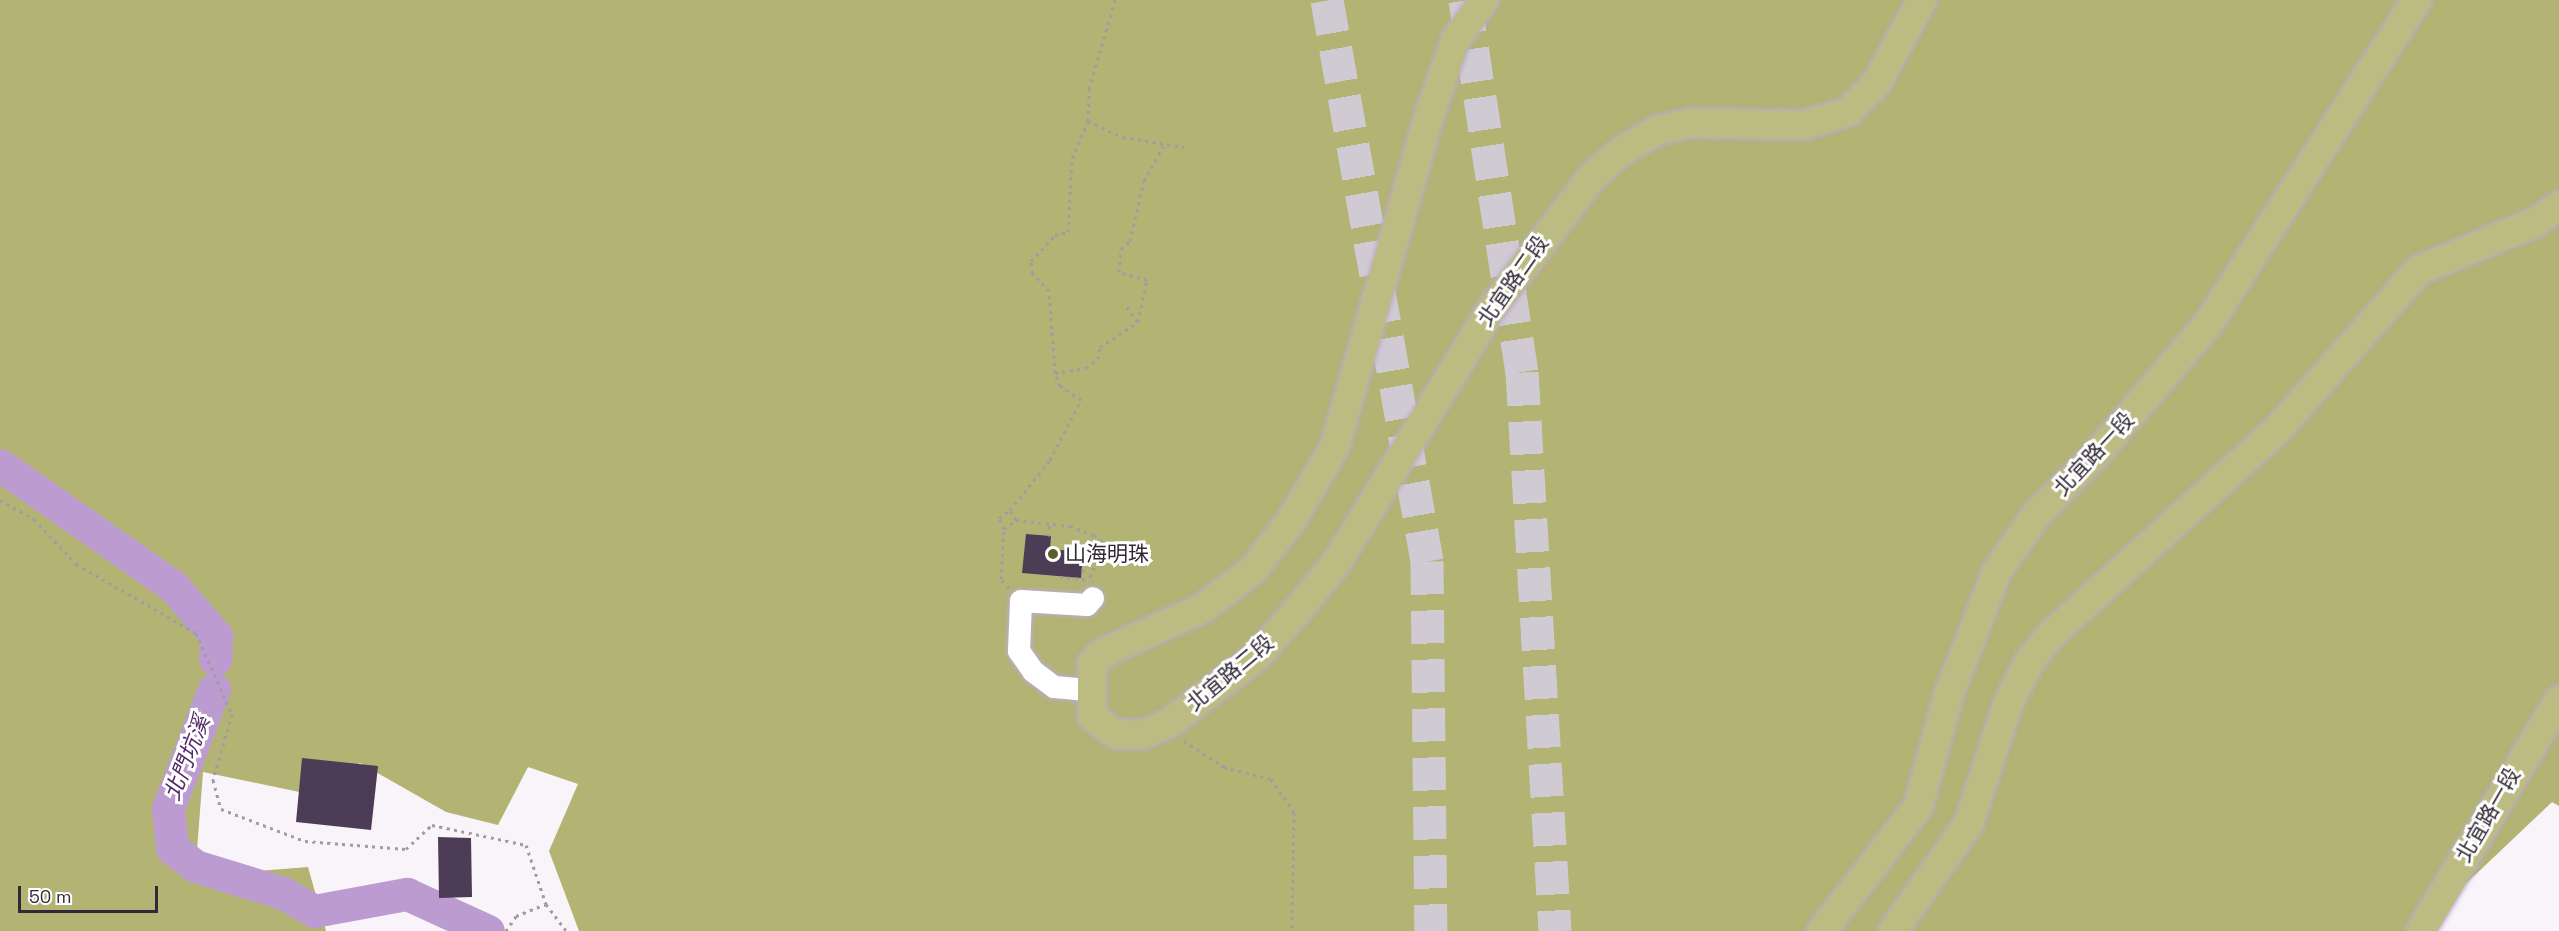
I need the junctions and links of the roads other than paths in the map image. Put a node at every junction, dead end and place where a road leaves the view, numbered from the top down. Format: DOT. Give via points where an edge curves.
graph roads {
  1 [pos="1484,0"];
  2 [pos="1922,0"];
  3 [pos="2417,0"];
  4 [pos="2559,206"];
  5 [pos="1089,585"];
  6 [pos="1088,690"];
  7 [pos="2559,700"];
  8 [pos="1822,931"];
  9 [pos="1893,931"];
  10 [pos="2421,931"];
  1 -- 6 [label="main road, 北宜路二段" via="1456,39 1430,113 1329,457 1293,518 1254,568 1203,608 1101,654 1092,664"];
  2 -- 6 [label="main road, 北宜路二段" via="1876,84 1848,112 1804,125 1692,123 1658,130 1623,150 1592,177 1490,310 1337,562 1256,657 1171,722 1142,735 1116,734 1092,716"];
  3 -- 8 [label="main road, 北宜路一段" via="2208,324 2094,457 2037,514 1997,571 1949,694 1918,807"];
  4 -- 9 [label="main road" via="2536,222 2419,270 2279,428 2052,634 2029,662 2008,704 1969,823"];
  5 -- 6 [label="lane" via="1087,604 1021,601 1019,651 1033,671 1054,687"];
  7 -- 10 [label="main road, 北宜路一段"];
}
